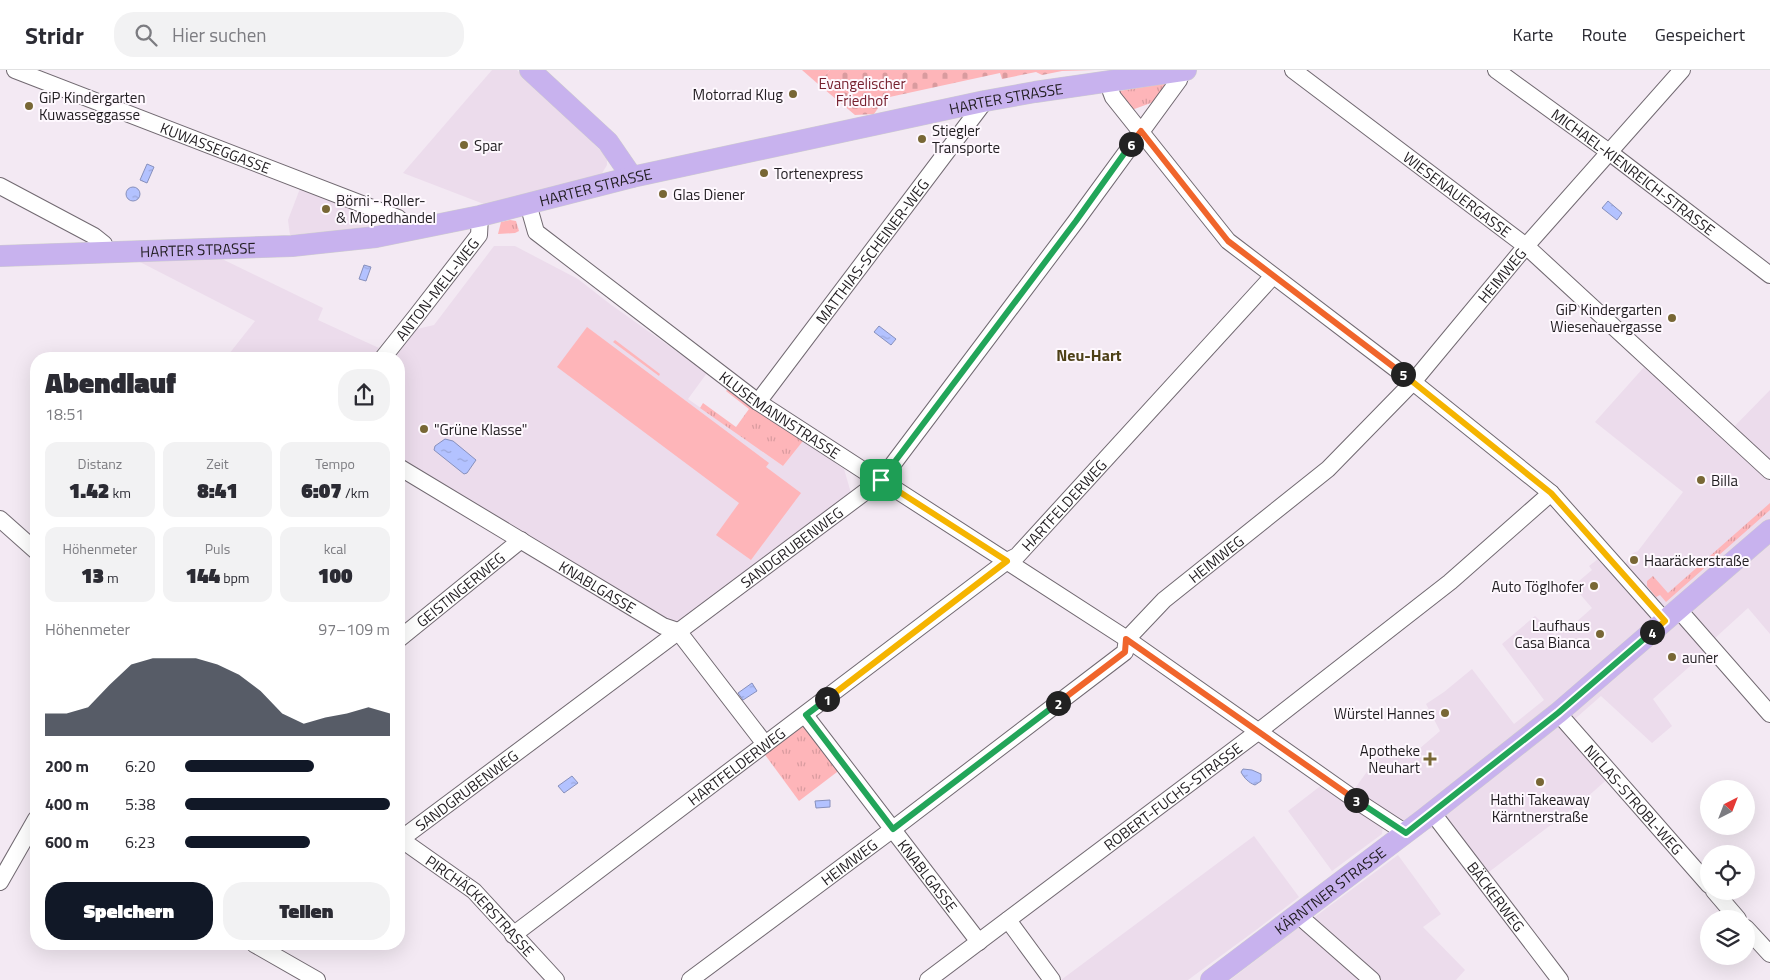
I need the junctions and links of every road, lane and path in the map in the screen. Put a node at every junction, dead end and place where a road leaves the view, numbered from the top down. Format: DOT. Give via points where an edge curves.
graph roads {
  1 [pos="15,70"];
  2 [pos="530,70"];
  3 [pos="1184,70"];
  4 [pos="1293,70"];
  5 [pos="1496,70"];
  6 [pos="1682,70"];
  7 [pos="1106,81"];
  8 [pos="985,101"];
  9 [pos="1141,131"];
  10 [pos="1609,152"];
  11 [pos="632,177"];
  12 [pos="0,186"];
  13 [pos="528,204"];
  14 [pos="480,216"];
  15 [pos="412,230"];
  16 [pos="1526,246"];
  17 [pos="106,252"];
  18 [pos="0,256"];
  19 [pos="1770,275"];
  20 [pos="1273,276"];
  21 [pos="388,352"];
  22 [pos="1413,382"];
  23 [pos="758,402"];
  24 [pos="405,471"];
  25 [pos="1770,471"];
  26 [pos="881,480"];
  27 [pos="1551,493"];
  28 [pos="0,519"];
  29 [pos="1770,530"];
  30 [pos="521,540"];
  31 [pos="30,546"];
  32 [pos="1007,561"];
  33 [pos="1671,615"];
  34 [pos="678,631"];
  35 [pos="405,634"];
  36 [pos="1126,639"];
  37 [pos="1558,713"];
  38 [pos="1770,714"];
  39 [pos="806,715"];
  40 [pos="1259,731"];
  41 [pos="764,744"];
  42 [pos="1432,812"];
  43 [pos="893,829"];
  44 [pos="30,830"];
  45 [pos="1406,833"];
  46 [pos="405,836"];
  47 [pos="405,843"];
  48 [pos="1700,875"];
  49 [pos="0,882"];
  50 [pos="1722,900"];
  51 [pos="1730,910"];
  52 [pos="1298,915"];
  53 [pos="1008,920"];
  54 [pos="513,935"];
  55 [pos="1755,938"];
  56 [pos="978,942"];
  57 [pos="264,950"];
  58 [pos="1770,954"];
  59 [pos="317,980"];
  60 [pos="556,980"];
  61 [pos="690,980"];
  62 [pos="928,980"];
  63 [pos="1052,980"];
  64 [pos="1211,980"];
  65 [pos="1372,980"];
  66 [pos="1560,980"];
  1 -- 15 [label="street, KUWASSEGGASSE" via="398,218"];
  2 -- 11 [label="main road" via="608,142"];
  3 -- 7 [label="main road, HARTER STRASSE"];
  3 -- 9 [label="street"];
  4 -- 16 [label="street, WIESENAUERGASSE"];
  5 -- 10 [label="street, MICHAEL-KIENREICH-STRASSE"];
  6 -- 10 [label="street, HEIMWEG"];
  7 -- 8 [label="main road, HARTER STRASSE"];
  7 -- 9 [label="street" via="1114,97"];
  8 -- 11 [label="main road, HARTER STRASSE"];
  8 -- 23 [label="street, MATTHIAS-SCHEINER-WEG"];
  9 -- 20 [label="street" via="1228,241"];
  9 -- 26 [label="street, SANDGRUBENWEG"];
  10 -- 16 [label="street, HEIMWEG"];
  10 -- 19 [label="street, MICHAEL-KIENREICH-STRASSE"];
  11 -- 13 [label="main road, HARTER STRASSE"];
  12 -- 17 [label="street" via="94,236 104,244"];
  13 -- 14 [label="main road, HARTER STRASSE"];
  13 -- 23 [label="street, KLUSEMANNSTRASSE" via="536,232"];
  14 -- 15 [label="main road, HARTER STRASSE"];
  14 -- 21 [label="street, ANTON-MELL-WEG" via="479,235"];
  15 -- 17 [label="main road, HARTER STRASSE" via="292,246"];
  16 -- 22 [label="street, HEIMWEG"];
  16 -- 25 [label="street, WIESENAUERGASSE"];
  17 -- 18 [label="main road, HARTER STRASSE"];
  20 -- 22 [label="street"];
  20 -- 32 [label="street, HARTFELDERWEG" via="1017,556"];
  22 -- 27 [label="street"];
  22 -- 36 [label="street, HEIMWEG" via="1328,469 1164,600"];
  23 -- 26 [label="street, KLUSEMANNSTRASSE"];
  24 -- 30 [label="street, KNABLGASSE"];
  26 -- 32 [label="street, KLUSEMANNSTRASSE"];
  26 -- 34 [label="street, SANDGRUBENWEG"];
  27 -- 33 [label="street"];
  27 -- 40 [label="street, ROBERT-FUCHS-STRASSE" via="1450,582"];
  28 -- 31 [label="street"];
  29 -- 33 [label="main road, KÄRNTNER STRASSE"];
  30 -- 34 [label="street, KNABLGASSE" via="662,626"];
  30 -- 35 [label="street, GEISTINGERWEG"];
  32 -- 36 [label="street, KLUSEMANNSTRASSE"];
  32 -- 39 [label="street, HARTFELDERWEG"];
  33 -- 37 [label="main road, KÄRNTNER STRASSE"];
  33 -- 38 [label="street"];
  34 -- 41 [label="street"];
  34 -- 46 [label="street, SANDGRUBENWEG"];
  36 -- 40 [label="street, KLUSEMANNSTRASSE"];
  36 -- 43 [label="street, HEIMWEG" via="1125,652"];
  37 -- 42 [label="main road, KÄRNTNER STRASSE"];
  37 -- 48 [label="street, NICLAS-STROBL-WEG"];
  39 -- 41 [label="street, HARTFELDERWEG"];
  39 -- 43 [label="street, KNABLGASSE"];
  40 -- 45 [label="street, KLUSEMANNSTRASSE"];
  40 -- 53 [label="street, ROBERT-FUCHS-STRASSE"];
  41 -- 54 [label="street, HARTFELDERWEG"];
  42 -- 45 [label="main road, KÄRNTNER STRASSE"];
  42 -- 66 [label="street, BÄCKERWEG"];
  43 -- 56 [label="street, KNABLGASSE"];
  43 -- 61 [label="street, HEIMWEG"];
  44 -- 49 [label="street"];
  45 -- 52 [label="main road, KÄRNTNER STRASSE"];
  47 -- 54 [label="street, PIRCHÄCKERSTRASSE" via="474,891"];
  50 -- 51 [label="street"];
  52 -- 64 [label="main road, KÄRNTNER STRASSE"];
  52 -- 65 [label="street"];
  53 -- 56 [label="street, ROBERT-FUCHS-STRASSE"];
  53 -- 63 [label="street"];
  54 -- 60 [label="street, PIRCHÄCKERSTRASSE"];
  55 -- 58 [label="street"];
  56 -- 62 [label="street, ROBERT-FUCHS-STRASSE"];
  57 -- 59 [label="street"];
}
